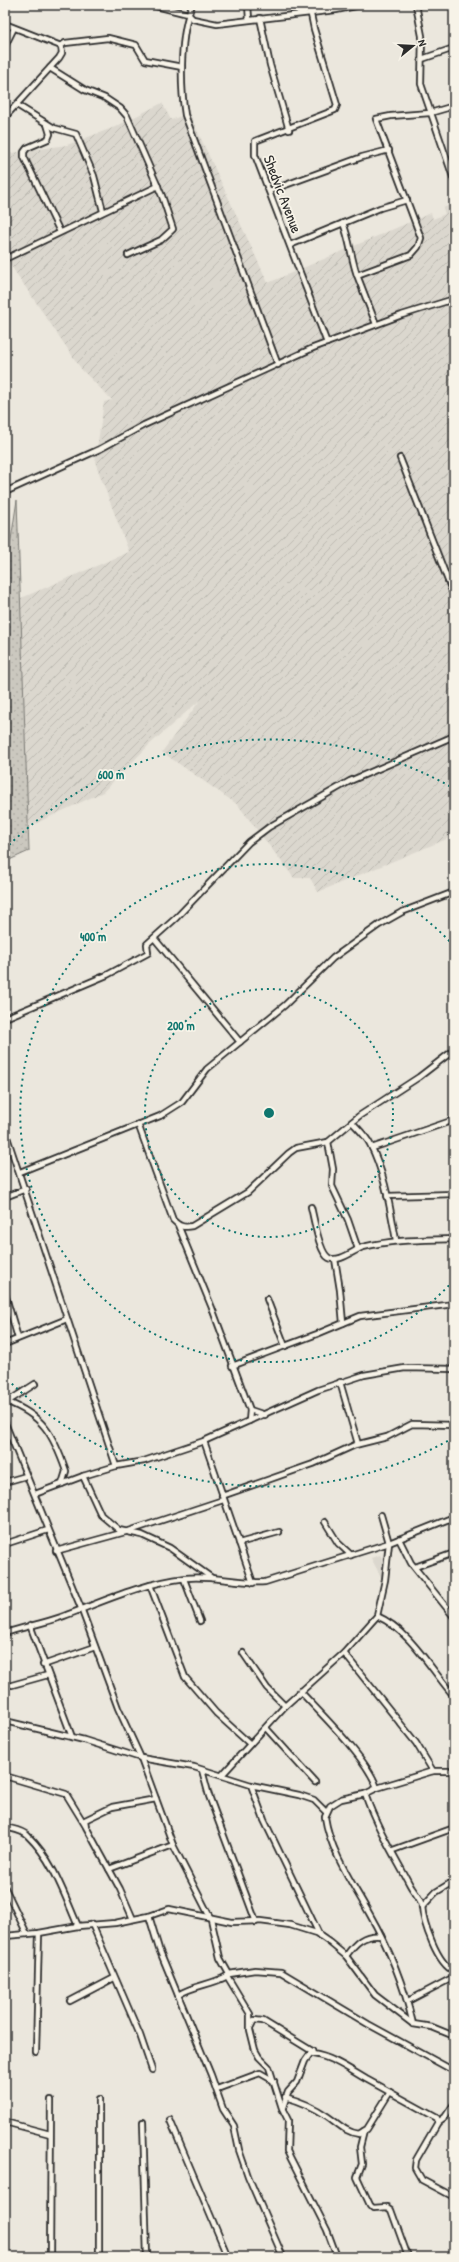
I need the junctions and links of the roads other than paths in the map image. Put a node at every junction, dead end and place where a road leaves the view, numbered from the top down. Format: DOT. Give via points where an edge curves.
graph roads {
  1 [pos="152,5"];
  2 [pos="192,5"];
  3 [pos="248,5"];
  4 [pos="309,5"];
  5 [pos="361,5"];
  6 [pos="416,5"];
  7 [pos="310,12"];
  8 [pos="188,14"];
  9 [pos="260,18"];
  10 [pos="249,19"];
  11 [pos="5,24"];
  12 [pos="14,28"];
  13 [pos="5,46"];
  14 [pos="61,46"];
  15 [pos="454,48"];
  16 [pos="422,59"];
  17 [pos="182,67"];
  18 [pos="50,68"];
  19 [pos="17,105"];
  20 [pos="454,106"];
  21 [pos="430,114"];
  22 [pos="5,117"];
  23 [pos="47,124"];
  24 [pos="289,130"];
  25 [pos="389,150"];
  26 [pos="454,180"];
  27 [pos="158,186"];
  28 [pos="269,191"];
  29 [pos="407,200"];
  30 [pos="103,211"];
  31 [pos="343,223"];
  32 [pos="60,232"];
  33 [pos="290,245"];
  34 [pos="128,255"];
  35 [pos="5,259"];
  36 [pos="358,275"];
  37 [pos="454,299"];
  38 [pos="376,324"];
  39 [pos="327,343"];
  40 [pos="278,365"];
  41 [pos="400,458"];
  42 [pos="5,492"];
  43 [pos="454,596"];
  44 [pos="454,736"];
  45 [pos="454,892"];
  46 [pos="154,938"];
  47 [pos="5,1018"];
  48 [pos="240,1042"];
  49 [pos="454,1050"];
  50 [pos="454,1120"];
  51 [pos="352,1122"];
  52 [pos="138,1124"];
  53 [pos="5,1132"];
  54 [pos="328,1142"];
  55 [pos="372,1148"];
  56 [pos="20,1172"];
  57 [pos="26,1190"];
  58 [pos="454,1194"];
  59 [pos="387,1196"];
  60 [pos="5,1197"];
  61 [pos="311,1207"];
  62 [pos="178,1225"];
  63 [pos="454,1239"];
  64 [pos="396,1240"];
  65 [pos="358,1249"];
  66 [pos="335,1259"];
  67 [pos="5,1294"];
  68 [pos="267,1299"];
  69 [pos="454,1304"];
  70 [pos="67,1319"];
  71 [pos="343,1323"];
  72 [pos="18,1338"];
  73 [pos="5,1344"];
  74 [pos="285,1346"];
  75 [pos="232,1366"];
  76 [pos="454,1369"];
  77 [pos="340,1382"];
  78 [pos="35,1384"];
  79 [pos="6,1401"];
  80 [pos="250,1410"];
  81 [pos="265,1415"];
  82 [pos="250,1421"];
  83 [pos="5,1423"];
  84 [pos="454,1425"];
  85 [pos="204,1441"];
  86 [pos="358,1444"];
  87 [pos="116,1466"];
  88 [pos="26,1476"];
  89 [pos="82,1476"];
  90 [pos="5,1482"];
  91 [pos="62,1484"];
  92 [pos="35,1494"];
  93 [pos="222,1498"];
  94 [pos="381,1515"];
  95 [pos="454,1517"];
  96 [pos="325,1522"];
  97 [pos="48,1530"];
  98 [pos="129,1531"];
  99 [pos="279,1532"];
  100 [pos="399,1539"];
  101 [pos="239,1542"];
  102 [pos="389,1543"];
  103 [pos="5,1544"];
  104 [pos="56,1551"];
  105 [pos="454,1553"];
  106 [pos="351,1555"];
  107 [pos="199,1568"];
  108 [pos="415,1568"];
  109 [pos="203,1577"];
  110 [pos="184,1578"];
  111 [pos="213,1578"];
  112 [pos="253,1583"];
  113 [pos="150,1585"];
  114 [pos="454,1607"];
  115 [pos="81,1608"];
  116 [pos="449,1610"];
  117 [pos="377,1616"];
  118 [pos="454,1617"];
  119 [pos="200,1621"];
  120 [pos="30,1626"];
  121 [pos="5,1633"];
  122 [pos="94,1648"];
  123 [pos="344,1652"];
  124 [pos="243,1653"];
  125 [pos="44,1665"];
  126 [pos="48,1676"];
  127 [pos="12,1685"];
  128 [pos="300,1691"];
  129 [pos="454,1696"];
  130 [pos="284,1706"];
  131 [pos="5,1721"];
  132 [pos="266,1728"];
  133 [pos="72,1737"];
  134 [pos="250,1744"];
  135 [pos="141,1758"];
  136 [pos="202,1770"];
  137 [pos="433,1771"];
  138 [pos="454,1771"];
  139 [pos="222,1775"];
  140 [pos="5,1776"];
  141 [pos="315,1782"];
  142 [pos="250,1785"];
  143 [pos="377,1788"];
  144 [pos="365,1794"];
  145 [pos="156,1799"];
  146 [pos="326,1812"];
  147 [pos="5,1827"];
  148 [pos="86,1827"];
  149 [pos="454,1828"];
  150 [pos="173,1845"];
  151 [pos="392,1850"];
  152 [pos="109,1869"];
  153 [pos="454,1881"];
  154 [pos="5,1888"];
  155 [pos="422,1907"];
  156 [pos="149,1916"];
  157 [pos="134,1919"];
  158 [pos="211,1919"];
  159 [pos="256,1922"];
  160 [pos="92,1924"];
  161 [pos="78,1926"];
  162 [pos="40,1933"];
  163 [pos="27,1934"];
  164 [pos="5,1936"];
  165 [pos="320,1936"];
  166 [pos="381,1936"];
  167 [pos="346,1956"];
  168 [pos="454,1971"];
  169 [pos="228,1975"];
  170 [pos="454,1977"];
  171 [pos="114,1978"];
  172 [pos="178,1995"];
  173 [pos="70,2001"];
  174 [pos="408,2001"];
  175 [pos="250,2014"];
  176 [pos="254,2020"];
  177 [pos="413,2024"];
  178 [pos="250,2030"];
  179 [pos="454,2036"];
  180 [pos="312,2051"];
  181 [pos="36,2052"];
  182 [pos="152,2070"];
  183 [pos="454,2071"];
  184 [pos="274,2081"];
  185 [pos="217,2089"];
  186 [pos="390,2092"];
  187 [pos="285,2097"];
  188 [pos="99,2099"];
  189 [pos="51,2100"];
  190 [pos="454,2104"];
  191 [pos="282,2108"];
  192 [pos="170,2120"];
  193 [pos="5,2122"];
  194 [pos="142,2122"];
  195 [pos="438,2122"];
  196 [pos="364,2131"];
  197 [pos="50,2134"];
  198 [pos="454,2197"];
  199 [pos="50,2257"];
  200 [pos="98,2257"];
  201 [pos="147,2257"];
  202 [pos="228,2257"];
  203 [pos="283,2257"];
  204 [pos="337,2257"];
  205 [pos="408,2257"];
  1 -- 8 [label="street"];
  2 -- 8 [label="street"];
  3 -- 10 [label="street"];
  4 -- 7 [label="street"];
  5 -- 7 [label="street"];
  6 -- 16 [label="street" via="422,36"];
  7 -- 9 [label="street"];
  7 -- 24 [label="street, Shedvic Avenue" via="337,105 335,110 328,114"];
  8 -- 10 [label="street" via="193,20 217,24"];
  8 -- 17 [label="street"];
  9 -- 10 [label="street"];
  9 -- 24 [label="street" via="270,65"];
  11 -- 12 [label="street"];
  12 -- 13 [label="street"];
  12 -- 14 [label="street"];
  14 -- 17 [label="street" via="65,43 108,38 136,45 145,60"];
  14 -- 18 [label="street" via="62,53"];
  15 -- 16 [label="street"];
  16 -- 21 [label="street" via="422,84"];
  17 -- 40 [label="street" via="181,92 185,115"];
  18 -- 19 [label="street"];
  18 -- 27 [label="street" via="120,108 134,127"];
  19 -- 22 [label="street"];
  19 -- 23 [label="street"];
  20 -- 21 [label="street"];
  21 -- 25 [label="street" via="376,119"];
  21 -- 26 [label="street"];
  23 -- 30 [label="street" via="76,134 94,176"];
  23 -- 32 [label="street" via="50,134 48,139 28,148 24,152 24,157"];
  24 -- 28 [label="street, Shedvic Avenue" via="255,141 255,155"];
  25 -- 28 [label="street" via="362,157"];
  25 -- 29 [label="street"];
  27 -- 30 [label="street"];
  27 -- 34 [label="street" via="173,228 161,240"];
  28 -- 33 [label="street, Shedvic Avenue"];
  29 -- 31 [label="street"];
  29 -- 36 [label="street" via="421,238 418,247 412,255"];
  30 -- 32 [label="street"];
  31 -- 33 [label="street"];
  31 -- 36 [label="street"];
  32 -- 35 [label="street"];
  33 -- 39 [label="street, Shedvic Avenue"];
  36 -- 38 [label="street"];
  37 -- 38 [label="street"];
  38 -- 39 [label="street"];
  39 -- 40 [label="street"];
  40 -- 42 [label="street" via="164,415 100,449"];
  41 -- 43 [label="street"];
  44 -- 46 [label="street" via="350,781 269,827 249,842"];
  45 -- 48 [label="street" via="402,912 360,938 333,958 285,1005"];
  46 -- 47 [label="street" via="147,944 148,953 107,975"];
  46 -- 48 [label="street"];
  48 -- 52 [label="street" via="207,1069 182,1102 160,1116"];
  49 -- 51 [label="street"];
  50 -- 55 [label="street"];
  51 -- 54 [label="street"];
  51 -- 55 [label="street"];
  52 -- 56 [label="street"];
  52 -- 62 [label="street" via="173,1220"];
  53 -- 56 [label="street"];
  54 -- 62 [label="street" via="296,1148 248,1192 192,1226 185,1228"];
  54 -- 65 [label="street" via="333,1169 332,1186"];
  55 -- 59 [label="street"];
  56 -- 57 [label="street"];
  57 -- 60 [label="street"];
  57 -- 70 [label="street"];
  58 -- 59 [label="street"];
  59 -- 64 [label="street"];
  61 -- 66 [label="street" via="325,1255"];
  62 -- 75 [label="street" via="212,1308"];
  63 -- 64 [label="street"];
  64 -- 65 [label="street"];
  65 -- 66 [label="street"];
  66 -- 71 [label="street"];
  67 -- 72 [label="street"];
  68 -- 74 [label="street"];
  69 -- 71 [label="street" via="360,1316"];
  70 -- 72 [label="street"];
  70 -- 87 [label="street"];
  71 -- 74 [label="street"];
  72 -- 73 [label="street"];
  74 -- 75 [label="street"];
  75 -- 80 [label="street"];
  76 -- 77 [label="street" via="405,1368"];
  77 -- 81 [label="street"];
  77 -- 86 [label="street"];
  78 -- 79 [label="street"];
  79 -- 91 [label="street" via="28,1410 40,1420 51,1436 66,1471"];
  80 -- 81 [label="street"];
  80 -- 82 [label="street"];
  81 -- 82 [label="street"];
  82 -- 85 [label="street"];
  83 -- 88 [label="street"];
  84 -- 86 [label="street" via="412,1424 387,1437"];
  85 -- 87 [label="street" via="144,1461"];
  85 -- 93 [label="street"];
  86 -- 93 [label="street"];
  87 -- 89 [label="street"];
  88 -- 90 [label="street"];
  88 -- 92 [label="street"];
  89 -- 91 [label="street"];
  89 -- 98 [label="street" via="101,1515 119,1530"];
  91 -- 92 [label="street"];
  92 -- 97 [label="street"];
  93 -- 98 [label="street"];
  93 -- 101 [label="street"];
  94 -- 102 [label="street"];
  95 -- 100 [label="street"];
  96 -- 106 [label="street" via="338,1543"];
  97 -- 103 [label="street"];
  97 -- 104 [label="street"];
  98 -- 104 [label="street"];
  98 -- 107 [label="street" via="170,1548"];
  99 -- 101 [label="street"];
  100 -- 102 [label="street"];
  100 -- 108 [label="street"];
  101 -- 112 [label="street"];
  102 -- 106 [label="street"];
  102 -- 117 [label="street" via="385,1580"];
  104 -- 115 [label="street"];
  105 -- 108 [label="street"];
  106 -- 112 [label="street" via="265,1582"];
  107 -- 109 [label="street"];
  107 -- 111 [label="street"];
  108 -- 116 [label="street"];
  109 -- 110 [label="street"];
  109 -- 111 [label="street"];
  110 -- 113 [label="street"];
  110 -- 119 [label="street"];
  111 -- 112 [label="street"];
  113 -- 115 [label="street"];
  113 -- 134 [label="street" via="185,1677 216,1713"];
  114 -- 116 [label="street"];
  115 -- 120 [label="street"];
  115 -- 122 [label="street"];
  116 -- 118 [label="street"];
  117 -- 123 [label="street"];
  117 -- 129 [label="street" via="404,1634"];
  120 -- 121 [label="street"];
  120 -- 125 [label="street"];
  122 -- 125 [label="street"];
  122 -- 135 [label="street"];
  123 -- 128 [label="street"];
  123 -- 137 [label="street" via="416,1743"];
  124 -- 130 [label="street" via="267,1688"];
  125 -- 126 [label="street"];
  126 -- 127 [label="street"];
  126 -- 133 [label="street"];
  128 -- 130 [label="street"];
  128 -- 143 [label="street" via="362,1761 374,1777"];
  130 -- 132 [label="street"];
  131 -- 133 [label="street"];
  132 -- 134 [label="street"];
  132 -- 141 [label="street"];
  133 -- 135 [label="street"];
  134 -- 139 [label="street"];
  135 -- 136 [label="street"];
  135 -- 145 [label="street"];
  136 -- 139 [label="street"];
  136 -- 159 [label="street" via="209,1796"];
  137 -- 138 [label="street"];
  137 -- 143 [label="street"];
  139 -- 142 [label="street"];
  140 -- 148 [label="street" via="62,1792 70,1799"];
  142 -- 146 [label="street" via="314,1800"];
  142 -- 165 [label="street" via="264,1820"];
  143 -- 144 [label="street"];
  144 -- 146 [label="street" via="341,1799"];
  144 -- 151 [label="street"];
  145 -- 148 [label="street" via="112,1807 87,1818"];
  145 -- 150 [label="street"];
  146 -- 166 [label="street" via="326,1824 332,1842"];
  147 -- 161 [label="street" via="28,1836 44,1854"];
  148 -- 152 [label="street"];
  149 -- 151 [label="street"];
  150 -- 152 [label="street"];
  150 -- 158 [label="street"];
  151 -- 155 [label="street"];
  152 -- 157 [label="street"];
  153 -- 155 [label="street" via="436,1892"];
  154 -- 163 [label="street"];
  155 -- 168 [label="street" via="426,1926 437,1952 446,1967"];
  156 -- 157 [label="street"];
  156 -- 158 [label="street" via="175,1909"];
  156 -- 172 [label="street"];
  157 -- 160 [label="street"];
  158 -- 159 [label="street"];
  158 -- 169 [label="street" via="220,1958"];
  159 -- 165 [label="street" via="290,1925"];
  160 -- 161 [label="street"];
  160 -- 171 [label="street"];
  161 -- 162 [label="street"];
  162 -- 163 [label="street"];
  162 -- 181 [label="street"];
  163 -- 164 [label="street"];
  165 -- 167 [label="street"];
  166 -- 167 [label="street" via="371,1935 361,1939"];
  166 -- 174 [label="street"];
  167 -- 177 [label="street" via="375,1995"];
  169 -- 172 [label="street" via="214,1982 195,1986"];
  169 -- 175 [label="street"];
  169 -- 183 [label="street" via="254,1970 281,1972"];
  170 -- 174 [label="street"];
  171 -- 173 [label="street"];
  171 -- 182 [label="street" via="140,2034"];
  172 -- 185 [label="street"];
  174 -- 177 [label="street"];
  175 -- 176 [label="street"];
  175 -- 178 [label="street"];
  176 -- 178 [label="street"];
  176 -- 180 [label="street" via="276,2027"];
  177 -- 179 [label="street" via="432,2027"];
  178 -- 184 [label="street" via="255,2050 269,2067"];
  180 -- 186 [label="street" via="312,2054 341,2064"];
  180 -- 187 [label="street" via="297,2082"];
  184 -- 185 [label="street" via="260,2073"];
  184 -- 191 [label="street"];
  185 -- 203 [label="street" via="223,2109 234,2126 248,2176"];
  186 -- 195 [label="street" via="437,2118"];
  186 -- 196 [label="street"];
  187 -- 191 [label="street"];
  187 -- 196 [label="street" via="303,2102 352,2133 359,2134"];
  188 -- 200 [label="street"];
  189 -- 197 [label="street"];
  190 -- 195 [label="street"];
  191 -- 204 [label="street" via="288,2120 287,2151 327,2230"];
  192 -- 202 [label="street"];
  193 -- 197 [label="street"];
  194 -- 201 [label="street"];
  195 -- 198 [label="street" via="416,2160 415,2168 422,2180"];
  196 -- 205 [label="street" via="360,2147 362,2164 357,2177 370,2206 387,2207 391,2210"];
  197 -- 199 [label="street"];
}
